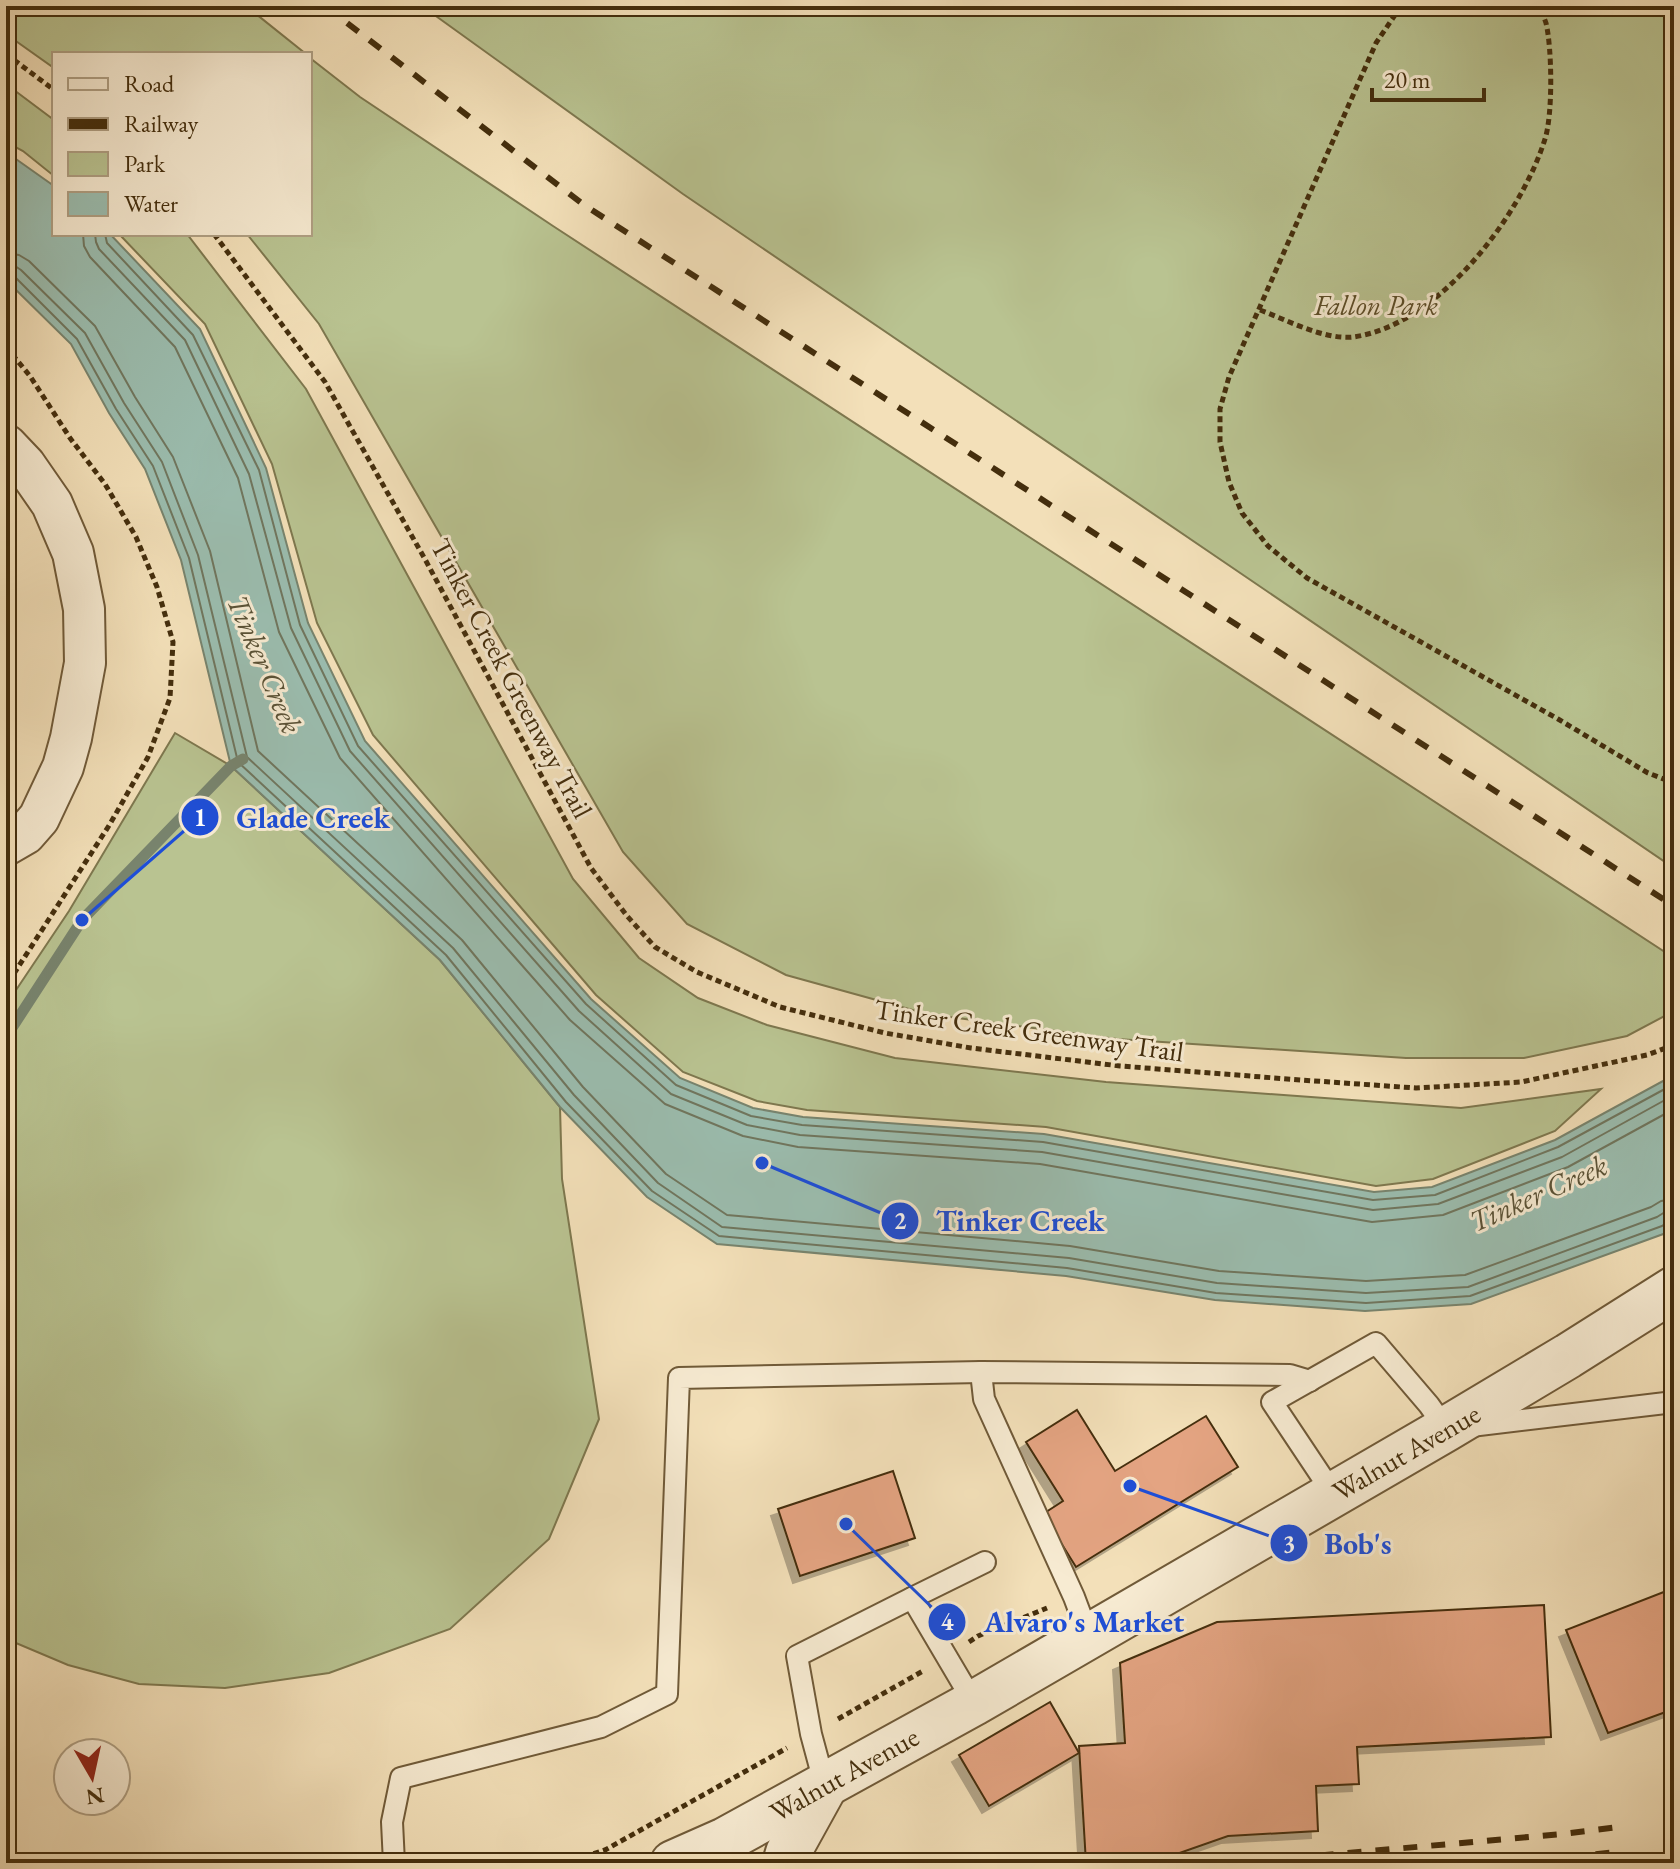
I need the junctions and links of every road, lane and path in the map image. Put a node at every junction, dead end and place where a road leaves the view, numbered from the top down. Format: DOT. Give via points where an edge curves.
graph roads {
  1 [pos="1401,6"];
  2 [pos="1538,6"];
  3 [pos="6,54"];
  4 [pos="52,88"];
  5 [pos="216,236"];
  6 [pos="1260,310"];
  7 [pos="6,445"];
  8 [pos="1674,783"];
  9 [pos="15,839"];
  10 [pos="1674,1045"];
  11 [pos="1674,1289"];
  12 [pos="981,1372"];
  13 [pos="1310,1381"];
  14 [pos="1674,1402"];
  15 [pos="1446,1429"];
  16 [pos="1334,1495"];
  17 [pos="985,1562"];
  18 [pos="912,1598"];
  19 [pos="1057,1604"];
  20 [pos="978,1636"];
  21 [pos="1089,1637"];
  22 [pos="916,1675"];
  23 [pos="974,1703"];
  24 [pos="832,1723"];
  25 [pos="776,1754"];
  26 [pos="825,1786"];
  27 [pos="394,1863"];
  28 [pos="565,1863"];
  29 [pos="673,1863"];
  30 [pos="785,1863"];
  1 -- 6 [label="path" via="1376,43"];
  2 -- 6 [label="path" via="1551,76 1546,136 1530,178 1492,238 1450,286 1412,316 1350,337 1326,335"];
  3 -- 4 [label="path"];
  5 -- 10 [label="path, Tinker Creek Greenway Trail" via="325,382 591,868 655,947 697,972 780,1007 885,1033 1120,1066 1286,1079 1416,1088 1521,1082"];
  6 -- 8 [label="path" via="1229,377 1220,409 1220,442 1242,513 1268,546 1307,578"];
  7 -- 9 [label="street" via="52,504 73,553 84,609 85,663 63,767 39,818"];
  11 -- 15 [label="street, Walnut Avenue"];
  12 -- 13 [label="lane" via="1290,1375"];
  12 -- 21 [label="lane" via="984,1399"];
  12 -- 27 [label="lane" via="679,1378 667,1694 601,1727 401,1778 392,1822"];
  13 -- 15 [label="lane" via="1376,1343"];
  13 -- 16 [label="lane" via="1272,1402"];
  14 -- 15 [label="lane"];
  15 -- 16 [label="street, Walnut Avenue"];
  16 -- 21 [label="street, Walnut Avenue"];
  17 -- 18 [label="lane"];
  18 -- 23 [label="lane"];
  18 -- 26 [label="lane" via="797,1656"];
  19 -- 20 [label="path"];
  21 -- 23 [label="street, Walnut Avenue"];
  22 -- 24 [label="path"];
  23 -- 26 [label="street, Walnut Avenue"];
  25 -- 28 [label="path" via="605,1850"];
  26 -- 29 [label="street, Walnut Avenue"];
  26 -- 30 [label="street"];
}
